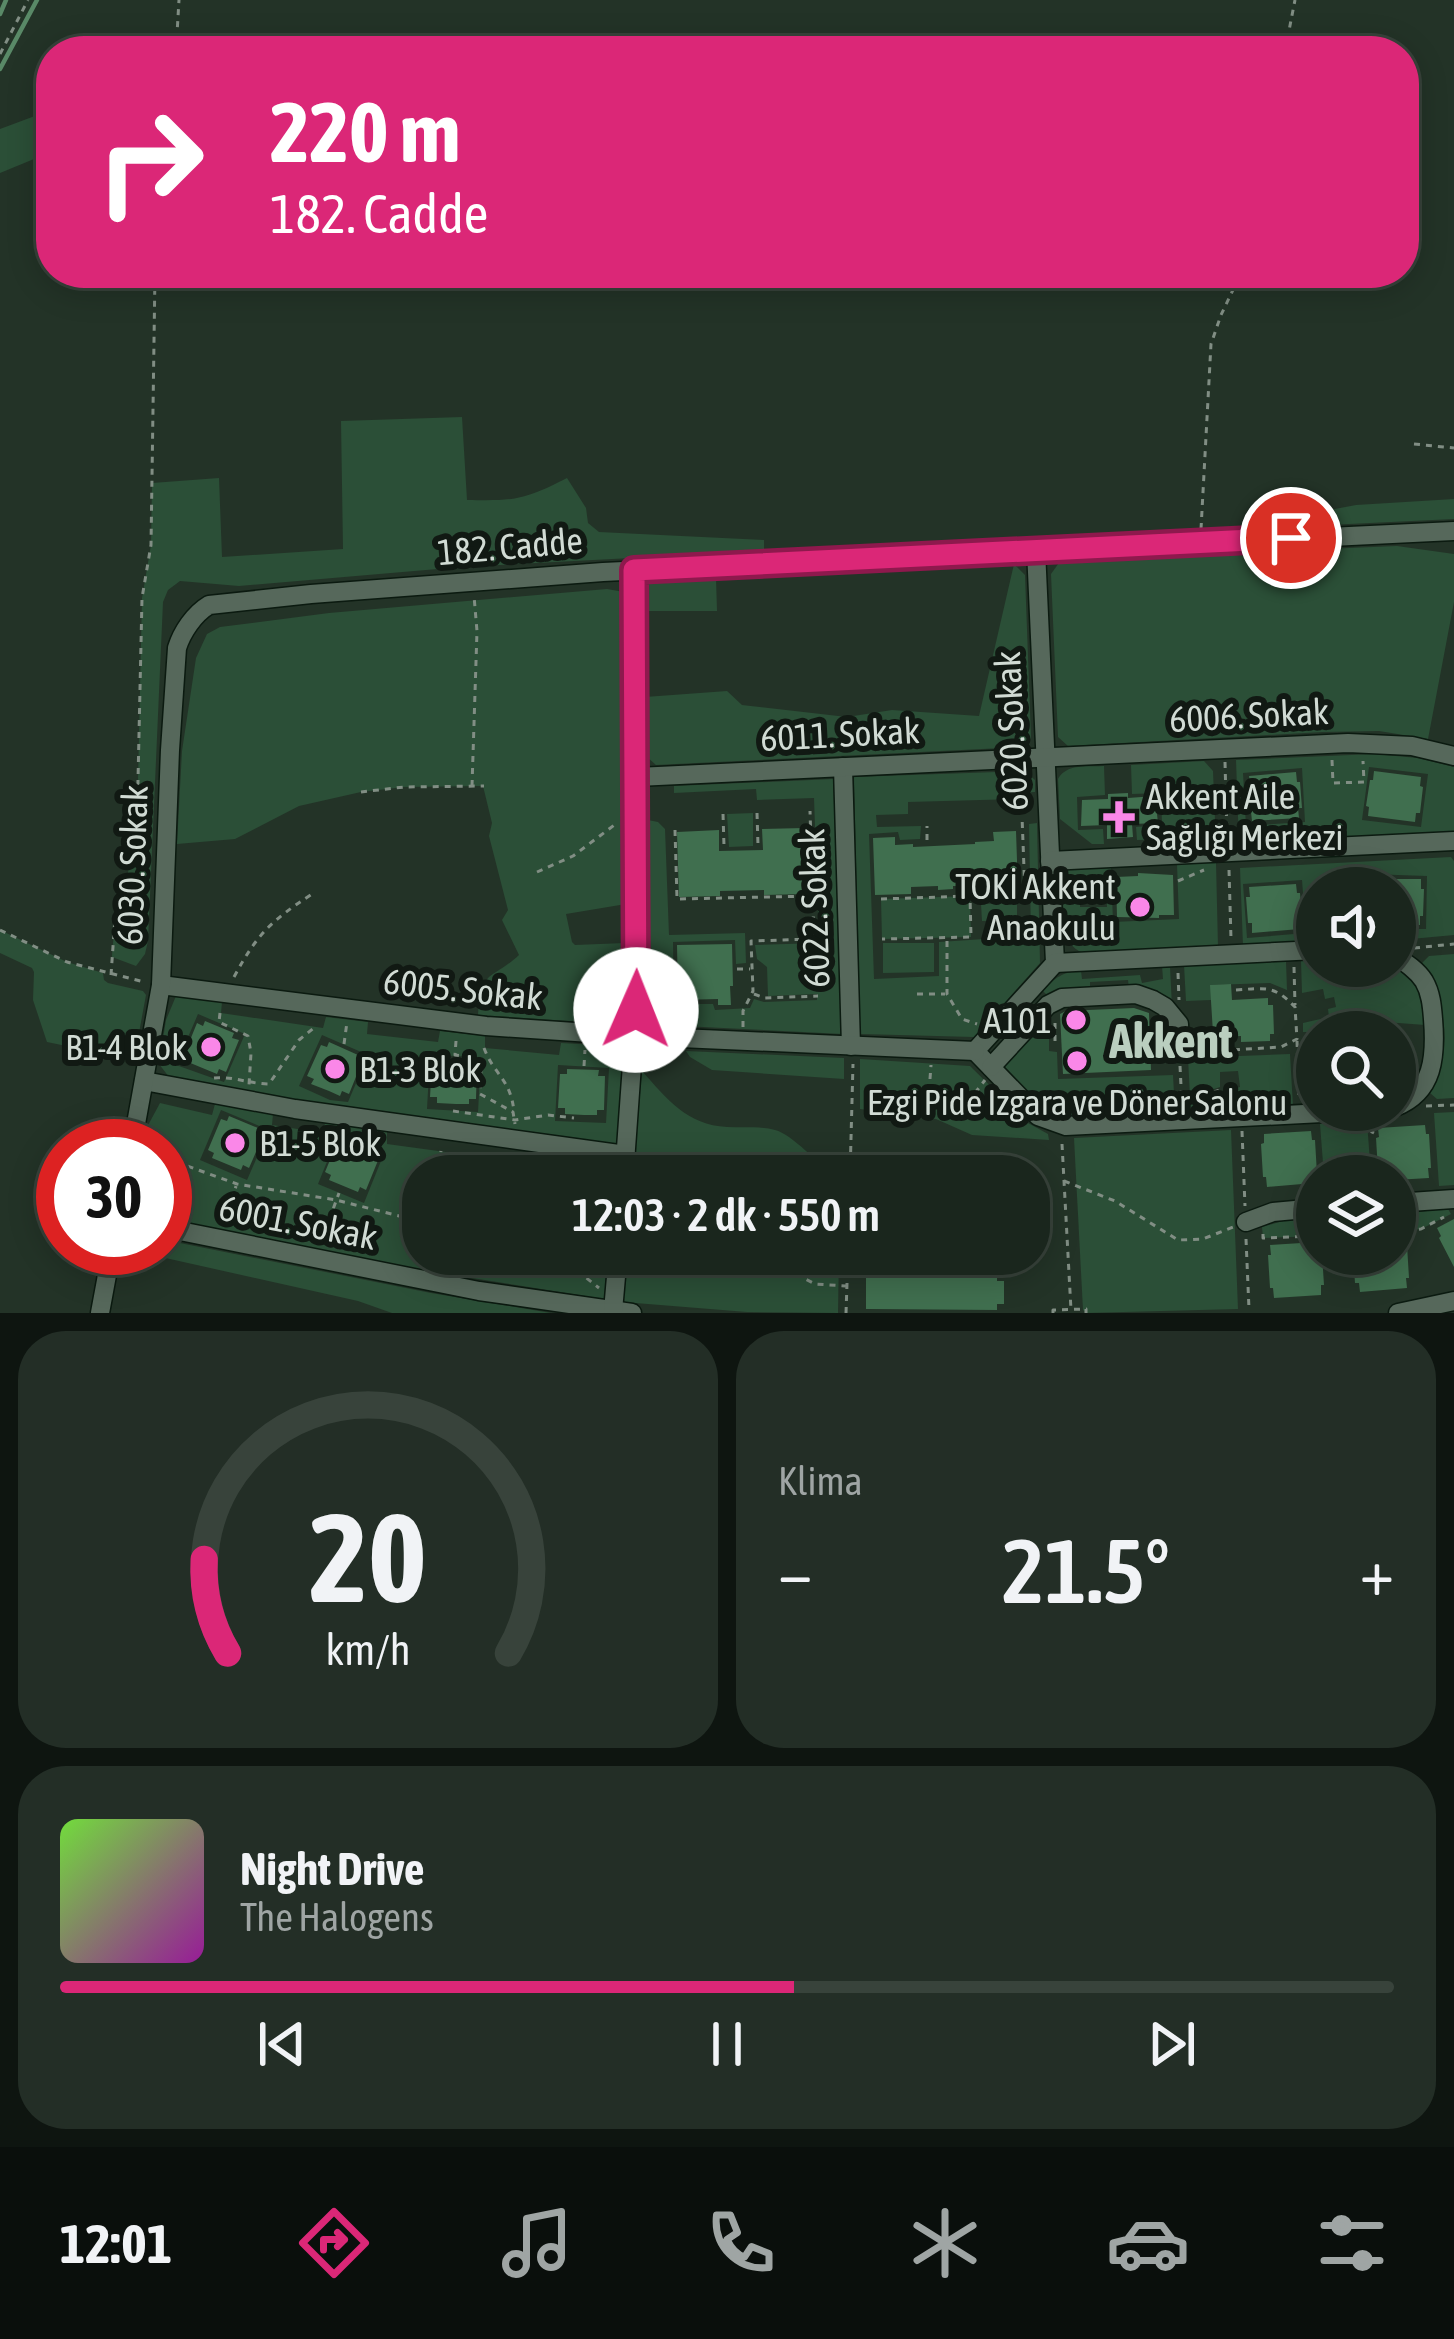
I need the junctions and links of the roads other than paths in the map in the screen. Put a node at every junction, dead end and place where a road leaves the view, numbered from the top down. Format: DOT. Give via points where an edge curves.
graph roads {
  1 [pos="1454,531"];
  2 [pos="1427,532"];
  3 [pos="1454,542"];
  4 [pos="1036,550"];
  5 [pos="634,570"];
  6 [pos="219,603"];
  7 [pos="1454,756"];
  8 [pos="1046,758"];
  9 [pos="843,767"];
  10 [pos="637,777"];
  11 [pos="1454,842"];
  12 [pos="1050,861"];
  13 [pos="1296,951"];
  14 [pos="1054,963"];
  15 [pos="1416,970"];
  16 [pos="160,985"];
  17 [pos="635,1036"];
  18 [pos="975,1051"];
  19 [pos="1180,1052"];
  20 [pos="852,1053"];
  21 [pos="988,1073"];
  22 [pos="144,1081"];
  23 [pos="1416,1095"];
  24 [pos="1296,1114"];
  25 [pos="137,1119"];
  26 [pos="626,1155"];
  27 [pos="1416,1205"];
  28 [pos="1452,1207"];
  29 [pos="1296,1210"];
  30 [pos="1246,1222"];
  31 [pos="192,1233"];
  32 [pos="107,1275"];
  33 [pos="618,1275"];
  34 [pos="1454,1301"];
  35 [pos="617,1306"];
  36 [pos="100,1313"];
  37 [pos="1398,1313"];
  1 -- 2 [label="street, 182. Cadde"];
  2 -- 3 [label="street"];
  2 -- 4 [label="street, 182. Cadde"];
  4 -- 5 [label="street, 182. Cadde"];
  4 -- 8 [label="street, 6020. Sokak"];
  5 -- 6 [label="street, 182. Cadde"];
  5 -- 10 [label="street"];
  6 -- 16 [label="street, 6030. Sokak" via="199,613 178,648"];
  7 -- 8 [label="street, 6006. Sokak" via="1348,743"];
  8 -- 9 [label="street, 6011. Sokak"];
  8 -- 12 [label="street, 6020. Sokak"];
  9 -- 10 [label="street, 6011. Sokak"];
  9 -- 20 [label="street, 6022. Sokak"];
  10 -- 17 [label="street"];
  11 -- 12 [label="street"];
  12 -- 14 [label="street, 6020. Sokak"];
  13 -- 14 [label="street"];
  14 -- 18 [label="street"];
  15 -- 23 [label="street" via="1429,992 1435,1042"];
  16 -- 17 [label="street, 6005. Sokak" via="426,1020"];
  16 -- 22 [label="street, 6030. Sokak"];
  17 -- 20 [label="street, 6005. Sokak"];
  17 -- 26 [label="street"];
  18 -- 20 [label="street, 6005. Sokak"];
  18 -- 21 [label="street"];
  19 -- 21 [label="street" via="1179,1024 1142,995 1057,999"];
  21 -- 24 [label="street" via="1062,1131"];
  22 -- 25 [label="street, 6030. Sokak"];
  22 -- 26 [label="street"];
  27 -- 28 [label="street"];
  29 -- 30 [label="street"];
  31 -- 35 [label="street, 6001. Sokak" via="479,1291"];
  32 -- 36 [label="street"];
  33 -- 35 [label="street"];
  34 -- 37 [label="street"];
}
